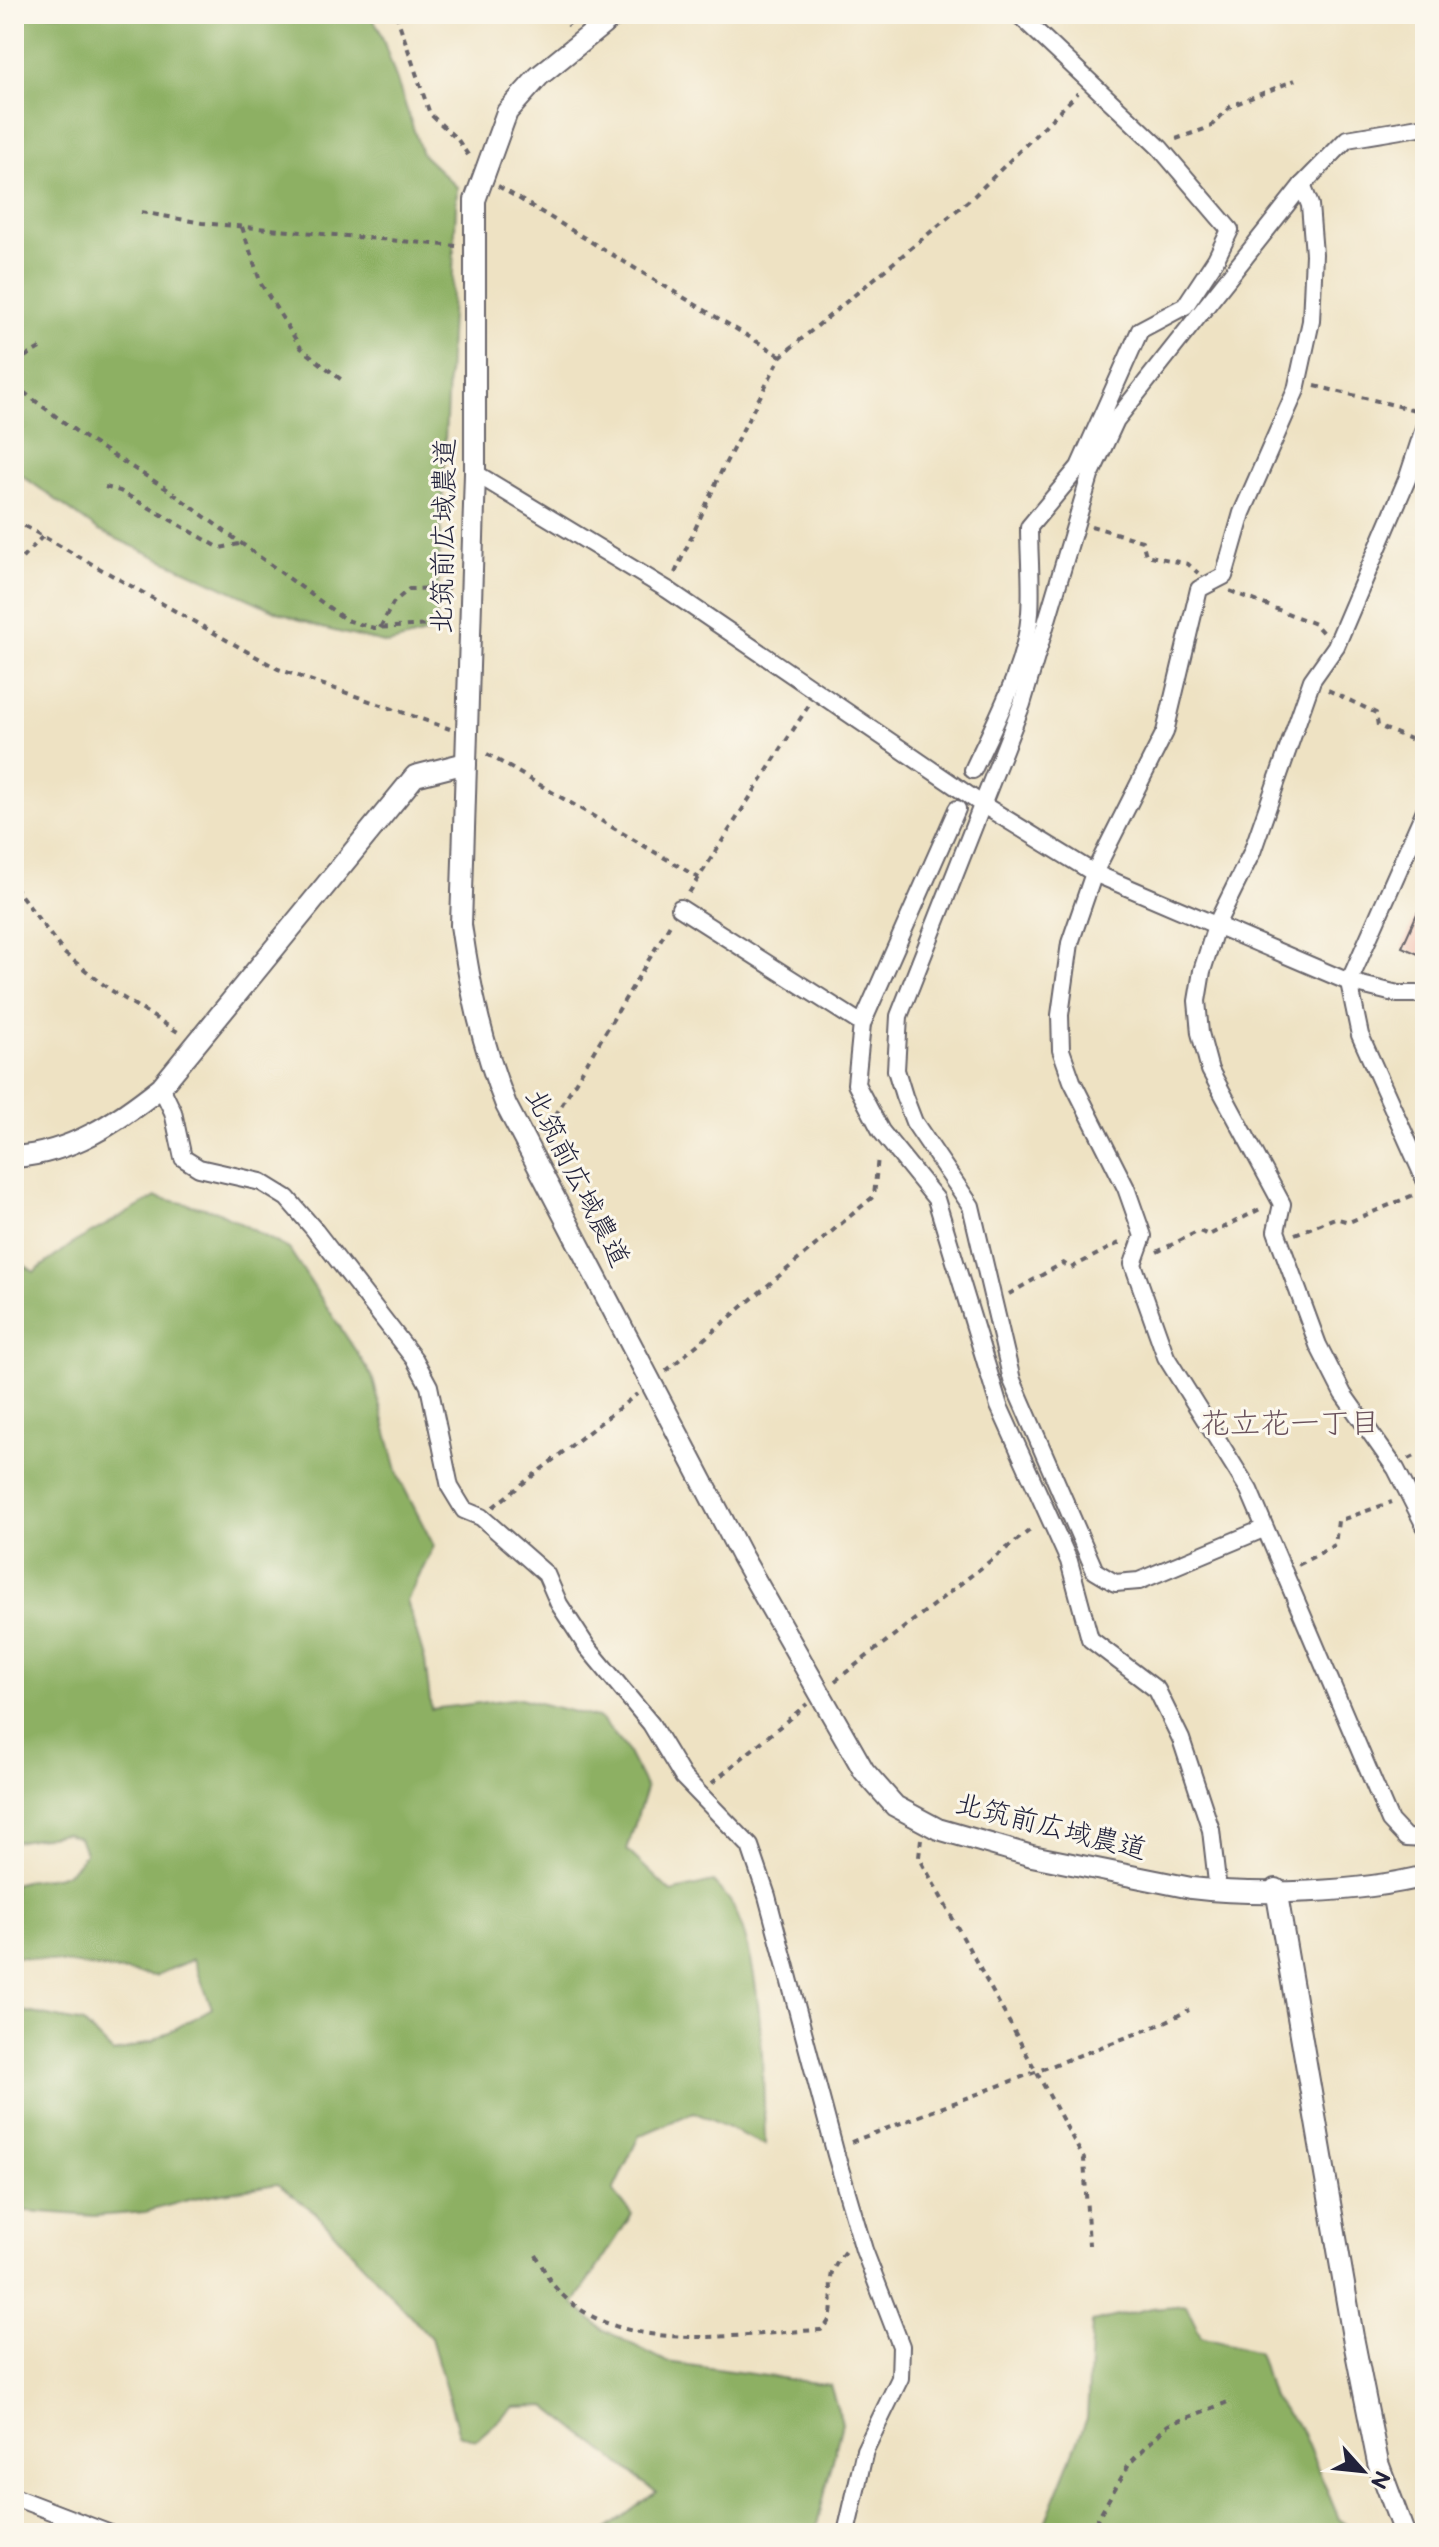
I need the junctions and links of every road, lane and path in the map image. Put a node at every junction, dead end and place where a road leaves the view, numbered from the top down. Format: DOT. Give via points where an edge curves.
graph roads {
  1 [pos="396,14"];
  2 [pos="616,14"];
  3 [pos="1018,14"];
  4 [pos="1295,80"];
  5 [pos="1088,82"];
  6 [pos="1425,126"];
  7 [pos="1160,148"];
  8 [pos="481,176"];
  9 [pos="1302,185"];
  10 [pos="141,212"];
  11 [pos="242,227"];
  12 [pos="474,248"];
  13 [pos="45,345"];
  14 [pos="781,356"];
  15 [pos="14,363"];
  16 [pos="343,381"];
  17 [pos="1298,381"];
  18 [pos="14,385"];
  19 [pos="1425,413"];
  20 [pos="1425,425"];
  21 [pos="475,473"];
  22 [pos="105,487"];
  23 [pos="14,520"];
  24 [pos="43,536"];
  25 [pos="244,543"];
  26 [pos="14,567"];
  27 [pos="471,590"];
  28 [pos="668,590"];
  29 [pos="470,624"];
  30 [pos="380,628"];
  31 [pos="1312,680"];
  32 [pos="1425,745"];
  33 [pos="467,748"];
  34 [pos="973,770"];
  35 [pos="980,803"];
  36 [pos="957,809"];
  37 [pos="1425,810"];
  38 [pos="1094,873"];
  39 [pos="699,878"];
  40 [pos="14,886"];
  41 [pos="680,908"];
  42 [pos="1217,923"];
  43 [pos="1349,982"];
  44 [pos="1425,994"];
  45 [pos="862,1024"];
  46 [pos="198,1042"];
  47 [pos="161,1087"];
  48 [pos="881,1131"];
  49 [pos="923,1136"];
  50 [pos="14,1157"];
  51 [pos="902,1157"];
  52 [pos="1425,1180"];
  53 [pos="1425,1189"];
  54 [pos="1282,1204"];
  55 [pos="1276,1231"];
  56 [pos="1143,1236"];
  57 [pos="1133,1264"];
  58 [pos="993,1303"];
  59 [pos="652,1382"];
  60 [pos="1410,1496"];
  61 [pos="1048,1516"];
  62 [pos="481,1517"];
  63 [pos="1425,1526"];
  64 [pos="1263,1529"];
  65 [pos="1282,1573"];
  66 [pos="822,1692"];
  67 [pos="700,1792"];
  68 [pos="923,1821"];
  69 [pos="1425,1839"];
  70 [pos="1425,1876"];
  71 [pos="1276,1889"];
  72 [pos="1218,1891"];
  73 [pos="1189,2010"];
  74 [pos="1035,2070"];
  75 [pos="834,2149"];
  76 [pos="862,2241"];
  77 [pos="1089,2245"];
  78 [pos="536,2255"];
  79 [pos="1228,2402"];
  80 [pos="14,2497"];
  81 [pos="108,2533"];
  82 [pos="846,2533"];
  83 [pos="1089,2533"];
  84 [pos="1404,2533"];
  1 -- 8 [label="path" via="430,114 458,140"];
  2 -- 8 [label="street, 北筑前広域農道" via="539,76 507,112"];
  3 -- 5 [label="street"];
  4 -- 7 [label="path" via="1231,106 1210,127"];
  5 -- 7 [label="street"];
  5 -- 14 [label="path" via="974,196"];
  6 -- 9 [label="street" via="1347,139"];
  7 -- 34 [label="street" via="1230,230 1185,306 1140,330 1079,467 1029,527 1030,615 1024,642 1004,704"];
  8 -- 12 [label="street, 北筑前広域農道"];
  8 -- 14 [label="path"];
  9 -- 17 [label="street" via="1310,205 1314,254 1311,321"];
  9 -- 35 [label="street" via="1116,420 1090,476 1022,704"];
  10 -- 11 [label="path"];
  11 -- 12 [label="path"];
  11 -- 16 [label="path" via="261,284 301,348"];
  12 -- 21 [label="street, 北筑前広域農道"];
  13 -- 15 [label="path"];
  14 -- 28 [label="path"];
  17 -- 19 [label="path"];
  17 -- 38 [label="street" via="1242,513 1224,576 1199,589 1165,732"];
  18 -- 25 [label="path"];
  20 -- 31 [label="street" via="1336,646"];
  21 -- 27 [label="street, 北筑前広域農道"];
  21 -- 28 [label="street"];
  22 -- 25 [label="path" via="220,548"];
  23 -- 24 [label="path"];
  24 -- 26 [label="path"];
  24 -- 33 [label="path" via="278,669"];
  25 -- 30 [label="path" via="346,620"];
  27 -- 29 [label="street, 北筑前広域農道"];
  27 -- 30 [label="path" via="409,589 393,603"];
  28 -- 35 [label="street"];
  29 -- 30 [label="path"];
  29 -- 33 [label="street, 北筑前広域農道"];
  31 -- 32 [label="path" via="1376,713 1378,726"];
  31 -- 42 [label="street" via="1252,852"];
  33 -- 39 [label="path" via="482,751"];
  33 -- 46 [label="street" via="415,776"];
  33 -- 59 [label="street, 北筑前広域農道" via="461,925 486,1056 531,1155"];
  35 -- 38 [label="street"];
  35 -- 49 [label="street" via="899,1016 896,1070"];
  36 -- 45 [label="street"];
  37 -- 43 [label="street"];
  38 -- 42 [label="street"];
  38 -- 56 [label="street" via="1070,943 1061,1050"];
  40 -- 46 [label="path" via="64,953 109,989"];
  41 -- 45 [label="street"];
  42 -- 43 [label="street"];
  42 -- 54 [label="street" via="1197,1001 1200,1033 1210,1070"];
  43 -- 44 [label="street" via="1398,994"];
  43 -- 52 [label="street" via="1360,1035"];
  45 -- 48 [label="street" via="856,1084"];
  46 -- 47 [label="street"];
  47 -- 50 [label="street" via="113,1126 41,1155"];
  47 -- 62 [label="street" via="173,1112 183,1158 199,1168 261,1182 287,1198 415,1360 429,1386 450,1487 464,1510"];
  48 -- 51 [label="street"];
  48 -- 59 [label="path" via="874,1196"];
  49 -- 51 [label="street"];
  49 -- 58 [label="street" via="971,1206"];
  51 -- 61 [label="street" via="936,1199 999,1406"];
  53 -- 55 [label="path" via="1349,1222 1335,1218 1300,1235"];
  54 -- 55 [label="street"];
  54 -- 57 [label="path" via="1256,1209 1209,1235 1199,1231"];
  55 -- 60 [label="street" via="1324,1357"];
  56 -- 57 [label="street"];
  56 -- 58 [label="path" via="1113,1244 1071,1268 1063,1263"];
  57 -- 64 [label="street" via="1166,1357 1249,1490"];
  58 -- 64 [label="street" via="1012,1380 1095,1571 1115,1583 1139,1581"];
  59 -- 62 [label="path"];
  59 -- 66 [label="street, 北筑前広域農道" via="741,1555"];
  60 -- 63 [label="street"];
  60 -- 65 [label="path" via="1338,1521 1335,1545"];
  61 -- 66 [label="path"];
  61 -- 72 [label="street" via="1069,1561 1090,1639 1157,1690 1181,1739 1211,1830"];
  62 -- 67 [label="street" via="546,1574 587,1647 651,1724 683,1777"];
  64 -- 65 [label="street"];
  65 -- 69 [label="street" via="1390,1821 1406,1838"];
  66 -- 67 [label="path"];
  66 -- 68 [label="street, 北筑前広域農道" via="864,1771 895,1806"];
  67 -- 75 [label="street" via="750,1846"];
  68 -- 72 [label="street, 北筑前広域農道" via="1032,1856"];
  68 -- 74 [label="path" via="919,1857"];
  70 -- 71 [label="street, 北筑前広域農道" via="1358,1888"];
  71 -- 72 [label="street, 北筑前広域農道"];
  71 -- 84 [label="street" via="1378,2463"];
  73 -- 74 [label="path"];
  74 -- 75 [label="path"];
  74 -- 77 [label="path" via="1084,2159"];
  75 -- 76 [label="street"];
  76 -- 78 [label="path" via="845,2251 832,2274 832,2313 821,2330 658,2337 626,2331 584,2312 554,2286"];
  76 -- 82 [label="street" via="901,2346 900,2378 865,2450"];
  79 -- 83 [label="path" via="1168,2425 1130,2463"];
  80 -- 81 [label="street"];
}
